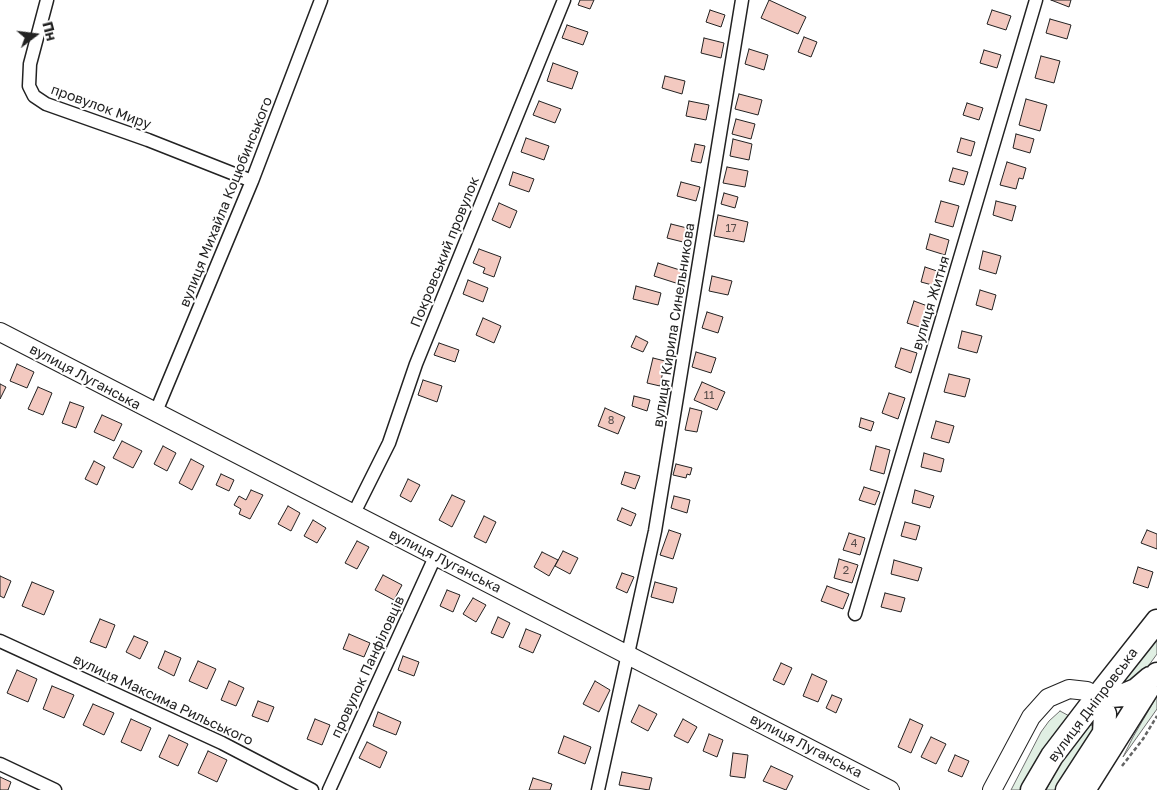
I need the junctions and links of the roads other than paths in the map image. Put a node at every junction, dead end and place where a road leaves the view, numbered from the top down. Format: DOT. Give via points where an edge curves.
graph roads {
  1 [pos="47,0"];
  2 [pos="321,0"];
  3 [pos="564,0"];
  4 [pos="742,0"];
  5 [pos="1036,0"];
  6 [pos="252,181"];
  7 [pos="0,332"];
  8 [pos="155,414"];
  9 [pos="353,515"];
  10 [pos="435,556"];
  11 [pos="855,614"];
  12 [pos="1157,621"];
  13 [pos="0,641"];
  14 [pos="627,653"];
  15 [pos="1157,673"];
  16 [pos="1096,697"];
  17 [pos="0,764"];
  18 [pos="56,790"];
  19 [pos="312,790"];
  20 [pos="329,790"];
  21 [pos="598,790"];
  22 [pos="890,790"];
  23 [pos="992,790"];
  24 [pos="1032,790"];
  25 [pos="1067,790"];
  26 [pos="1084,790"];
  1 -- 6 [label="street, провулок Миру" via="30,64 29,86 34,96 46,104"];
  2 -- 6 [label="street, вулиця Михайла Коцюбинського"];
  3 -- 9 [label="street, Покровський провулок" via="416,364 389,443"];
  4 -- 14 [label="street, вулиця Кирила Синельникова" via="654,531"];
  5 -- 11 [label="street, вулиця Житня"];
  6 -- 8 [label="street, вулиця Михайла Коцюбинського"];
  7 -- 8 [label="main road, вулиця Луганська"];
  8 -- 9 [label="main road, вулиця Луганська"];
  9 -- 10 [label="main road, вулиця Луганська"];
  10 -- 14 [label="main road, вулиця Луганська"];
  10 -- 20 [label="street, провулок Панфіловців"];
  12 -- 16 [label="highway, вулиця Дніпровська"];
  13 -- 19 [label="street, вулиця Максима Рильського" via="222,743"];
  14 -- 21 [label="street, вулиця Кирила Синельникова"];
  14 -- 22 [label="main road, вулиця Луганська"];
  15 -- 16 [label="highway" via="1129,693"];
  15 -- 26 [label="highway"];
  16 -- 23 [label="main road" via="1087,691 1069,689 1048,698 1031,717"];
  16 -- 24 [label="highway, вулиця Дніпровська" via="1052,756"];
  16 -- 25 [label="highway" via="1105,714 1104,733"];
  17 -- 18 [label="street"];
}
